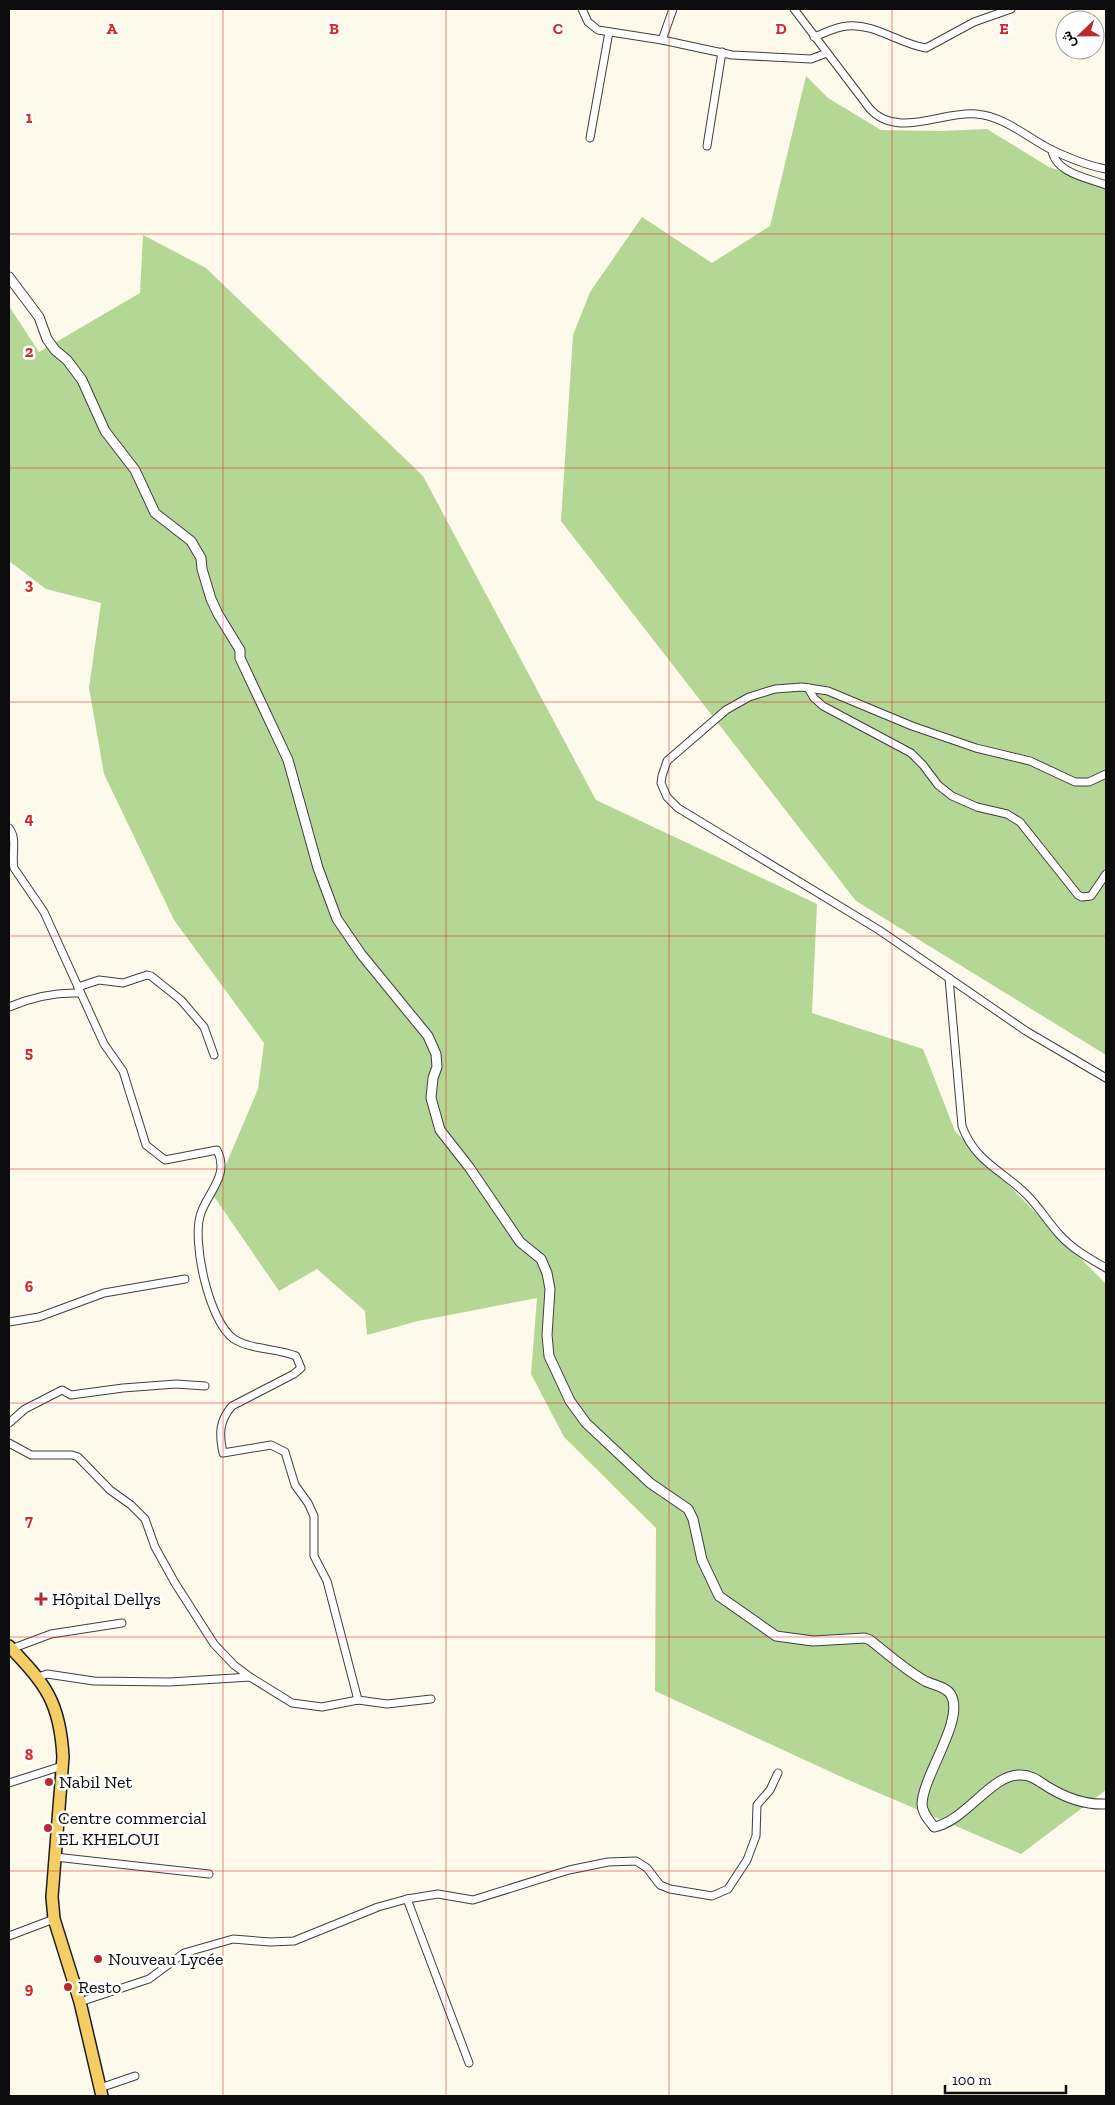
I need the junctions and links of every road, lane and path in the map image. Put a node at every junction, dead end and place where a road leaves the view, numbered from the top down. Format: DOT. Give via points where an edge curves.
graph roads {
  1 [pos="582,9"];
  2 [pos="673,9"];
  3 [pos="794,9"];
  4 [pos="1011,9"];
  5 [pos="609,32"];
  6 [pos="814,37"];
  7 [pos="662,40"];
  8 [pos="722,52"];
  9 [pos="827,53"];
  10 [pos="590,138"];
  11 [pos="707,146"];
  12 [pos="1052,150"];
  13 [pos="1106,169"];
  14 [pos="1106,185"];
  15 [pos="9,277"];
  16 [pos="808,688"];
  17 [pos="1106,774"];
  18 [pos="9,828"];
  19 [pos="1106,874"];
  20 [pos="949,978"];
  21 [pos="79,990"];
  22 [pos="9,1007"];
  23 [pos="214,1055"];
  24 [pos="1106,1078"];
  25 [pos="1106,1268"];
  26 [pos="185,1279"];
  27 [pos="9,1322"];
  28 [pos="204,1386"];
  29 [pos="9,1423"];
  30 [pos="9,1443"];
  31 [pos="122,1623"];
  32 [pos="10,1648"];
  33 [pos="38,1677"];
  34 [pos="250,1677"];
  35 [pos="431,1699"];
  36 [pos="358,1700"];
  37 [pos="62,1766"];
  38 [pos="778,1773"];
  39 [pos="9,1783"];
  40 [pos="1106,1804"];
  41 [pos="56,1857"];
  42 [pos="209,1874"];
  43 [pos="407,1899"];
  44 [pos="54,1918"];
  45 [pos="9,1936"];
  46 [pos="80,2002"];
  47 [pos="469,2063"];
  48 [pos="135,2076"];
  49 [pos="101,2092"];
  1 -- 5 [label="street" via="584,17 593,26"];
  2 -- 7 [label="street"];
  3 -- 6 [label="street"];
  4 -- 6 [label="street" via="974,22 926,48 868,28 848,26"];
  5 -- 7 [label="street"];
  5 -- 10 [label="street"];
  6 -- 9 [label="street"];
  7 -- 8 [label="street"];
  8 -- 9 [label="street" via="811,59"];
  8 -- 11 [label="street"];
  9 -- 12 [label="street" via="882,120 898,124 962,114 988,115"];
  12 -- 13 [label="street"];
  12 -- 14 [label="street" via="1061,167"];
  15 -- 40 [label="street" via="39,318 47,339 82,380 104,431 135,470 155,512 191,541 201,558 212,599 240,650 240,658 288,760 318,868 337,919 361,954 428,1036 436,1054 431,1098 440,1130 520,1242 541,1260 547,1273 550,1289 546,1335 550,1356 561,1385 586,1423 650,1483 688,1509 702,1560 719,1596 776,1636 813,1641 870,1640 907,1670 951,1694 955,1706 953,1717 929,1777 922,1805 934,1827 945,1825 1006,1778 1020,1774 1076,1801"];
  16 -- 17 [label="street" via="828,691 976,748 1030,761 1075,782 1089,782"];
  16 -- 19 [label="street" via="823,706 911,753 938,785 952,796 977,807 1007,814 1020,822 1078,895 1091,896"];
  16 -- 20 [label="street" via="775,689 749,697 726,710 667,762 661,783 666,797 678,808 879,930"];
  18 -- 21 [label="street" via="14,837 14,868 44,912"];
  20 -- 24 [label="street" via="1026,1031"];
  20 -- 25 [label="street" via="962,1126 968,1142 1028,1196 1074,1248"];
  21 -- 22 [label="street" via="33,997"];
  21 -- 23 [label="street" via="99,980 123,983 151,976 182,1000 204,1027"];
  21 -- 36 [label="street" via="104,1044 123,1071 146,1145 165,1160 217,1150 221,1156 219,1182 200,1213 197,1232 205,1283 216,1314 231,1337 248,1345 296,1356 301,1368 232,1406 224,1414 220,1424 223,1453 271,1445 286,1452 295,1485 314,1516 314,1556 326,1581"];
  26 -- 27 [label="street" via="104,1293 38,1317"];
  28 -- 29 [label="street" via="176,1384 71,1394 62,1390 25,1409"];
  30 -- 34 [label="street" via="32,1455 78,1457 110,1490 139,1511 175,1583 214,1644"];
  31 -- 32 [label="street" via="51,1634"];
  32 -- 33 [label="main road"];
  33 -- 34 [label="street" via="47,1674 94,1681 160,1682"];
  33 -- 37 [label="main road" via="56,1712 62,1740"];
  34 -- 36 [label="street" via="292,1703 322,1706"];
  35 -- 36 [label="street" via="387,1704"];
  37 -- 39 [label="street"];
  37 -- 41 [label="main road"];
  38 -- 43 [label="street" via="770,1790 757,1804 756,1836 747,1860 728,1889 712,1896 660,1885 647,1868 636,1861 608,1862 570,1870 473,1900 438,1894"];
  41 -- 42 [label="street"];
  41 -- 44 [label="main road" via="52,1897"];
  43 -- 46 [label="street" via="378,1907 294,1941 233,1939 184,1953 149,1979"];
  43 -- 47 [label="street"];
  44 -- 45 [label="street"];
  44 -- 46 [label="main road"];
  46 -- 49 [label="main road"];
  48 -- 49 [label="street"];
}
